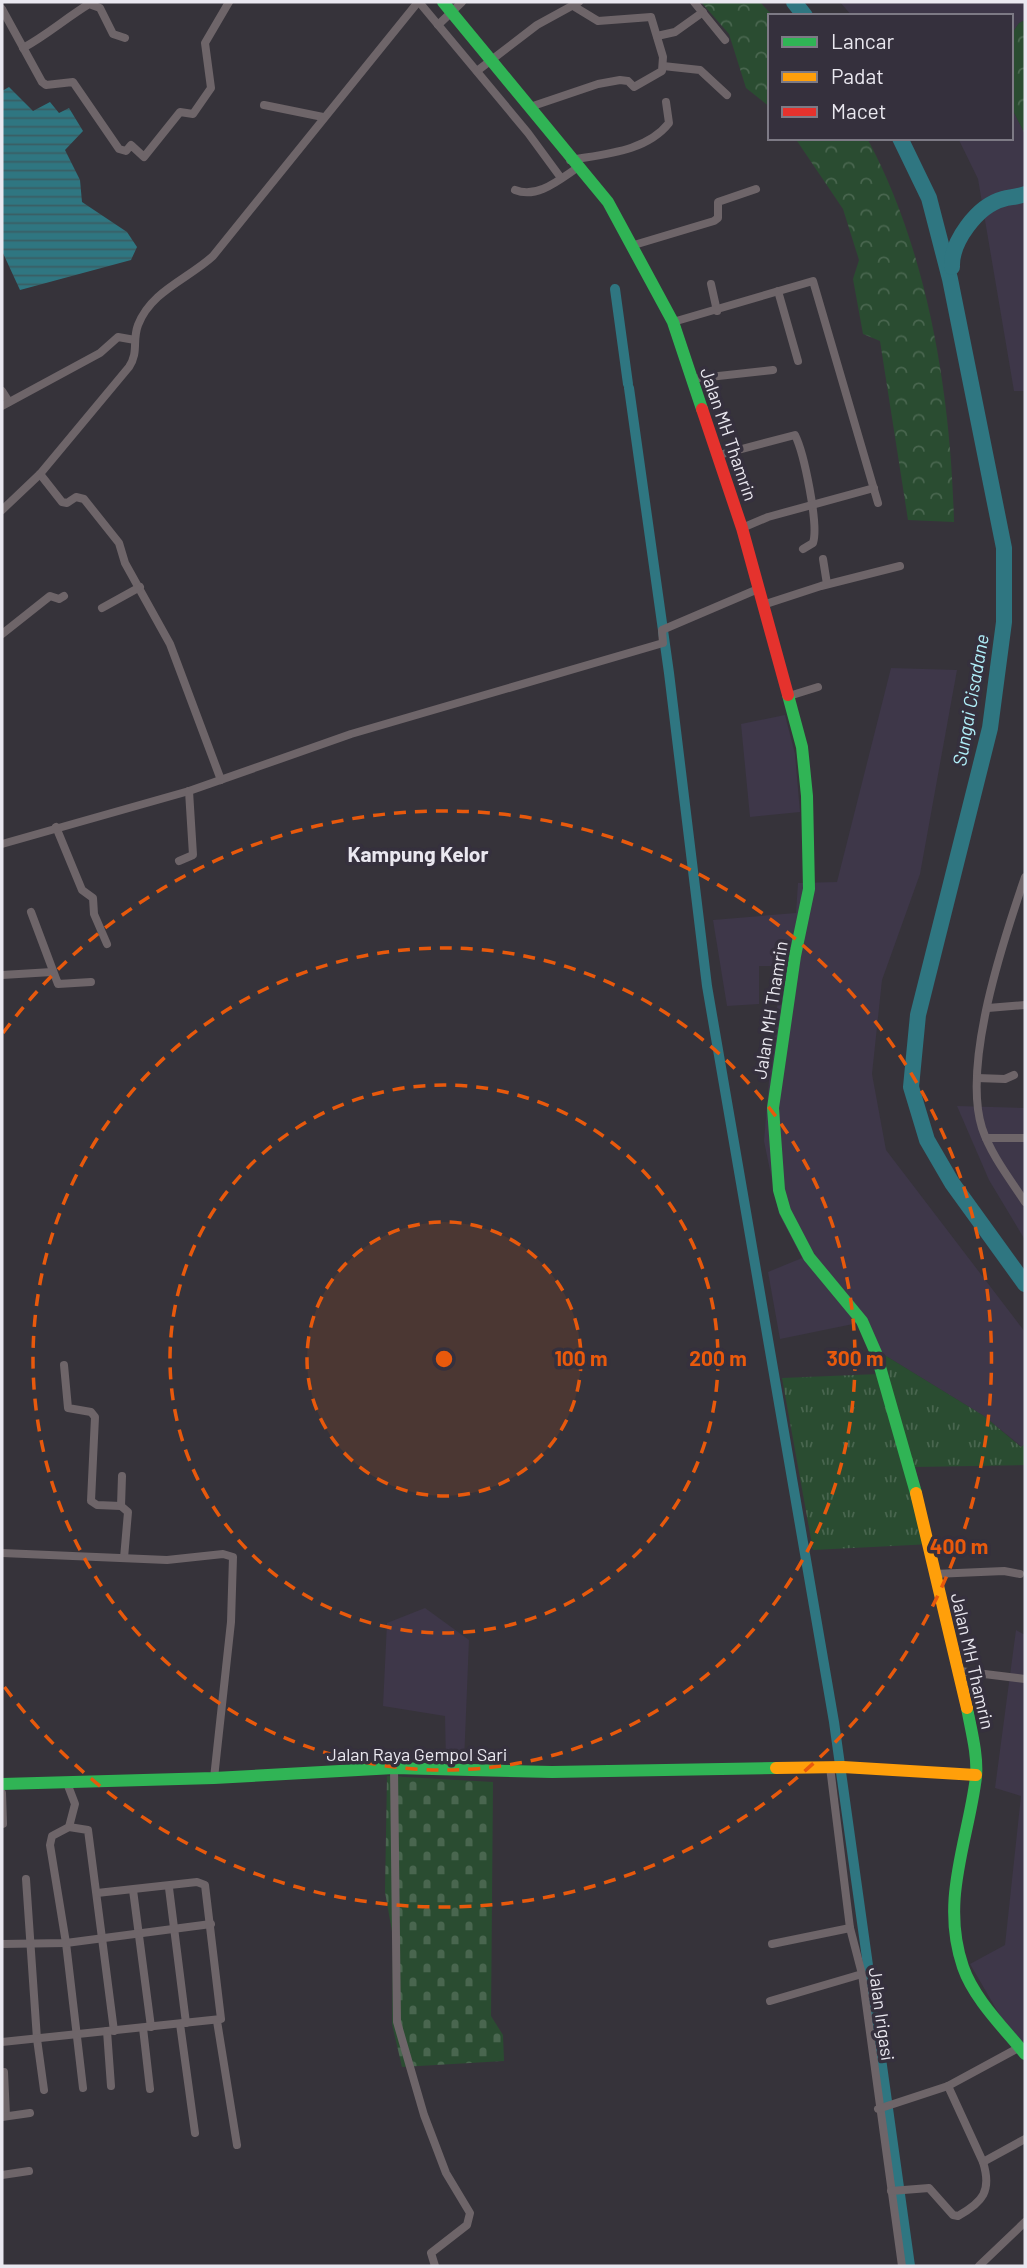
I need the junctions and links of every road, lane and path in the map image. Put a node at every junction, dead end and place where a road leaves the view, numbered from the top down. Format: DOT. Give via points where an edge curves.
graph roads {
  1 [pos="229,2"];
  2 [pos="443,2"];
  3 [pos="462,2"];
  4 [pos="694,2"];
  5 [pos="414,3"];
  6 [pos="577,4"];
  7 [pos="2,9"];
  8 [pos="703,12"];
  9 [pos="451,15"];
  10 [pos="440,24"];
  11 [pos="657,36"];
  12 [pos="125,38"];
  13 [pos="725,40"];
  14 [pos="23,48"];
  15 [pos="663,66"];
  16 [pos="484,67"];
  17 [pos="727,95"];
  18 [pos="666,102"];
  19 [pos="264,105"];
  20 [pos="530,107"];
  21 [pos="323,117"];
  22 [pos="569,170"];
  23 [pos="756,189"];
  24 [pos="515,190"];
  25 [pos="634,245"];
  26 [pos="710,284"];
  27 [pos="778,290"];
  28 [pos="717,311"];
  29 [pos="673,322"];
  30 [pos="135,340"];
  31 [pos="798,361"];
  32 [pos="773,370"];
  33 [pos="691,379"];
  34 [pos="2,391"];
  35 [pos="5,404"];
  36 [pos="719,455"];
  37 [pos="40,474"];
  38 [pos="874,488"];
  39 [pos="878,503"];
  40 [pos="813,504"];
  41 [pos="2,510"];
  42 [pos="742,528"];
  43 [pos="803,549"];
  44 [pos="823,559"];
  45 [pos="900,566"];
  46 [pos="827,584"];
  47 [pos="140,587"];
  48 [pos="758,589"];
  49 [pos="64,596"];
  50 [pos="763,605"];
  51 [pos="102,608"];
  52 [pos="2,634"];
  53 [pos="818,687"];
  54 [pos="789,696"];
  55 [pos="221,780"];
  56 [pos="189,791"];
  57 [pos="56,827"];
  58 [pos="2,844"];
  59 [pos="179,861"];
  60 [pos="1025,877"];
  61 [pos="1014,909"];
  62 [pos="1025,911"];
  63 [pos="32,912"];
  64 [pos="107,944"];
  65 [pos="52,972"];
  66 [pos="2,975"];
  67 [pos="91,982"];
  68 [pos="1025,1005"];
  69 [pos="988,1008"];
  70 [pos="1014,1075"];
  71 [pos="977,1078"];
  72 [pos="985,1138"];
  73 [pos="1025,1138"];
  74 [pos="1025,1202"];
  75 [pos="64,1365"];
  76 [pos="122,1476"];
  77 [pos="121,1506"];
  78 [pos="2,1553"];
  79 [pos="124,1558"];
  80 [pos="934,1574"];
  81 [pos="1020,1574"];
  82 [pos="960,1671"];
  83 [pos="1025,1679"];
  84 [pos="835,1767"];
  85 [pos="394,1768"];
  86 [pos="976,1775"];
  87 [pos="214,1778"];
  88 [pos="67,1783"];
  89 [pos="2,1784"];
  90 [pos="2,1793"];
  91 [pos="3,1824"];
  92 [pos="69,1827"];
  93 [pos="26,1880"];
  94 [pos="169,1888"];
  95 [pos="133,1890"];
  96 [pos="97,1893"];
  97 [pos="211,1924"];
  98 [pos="850,1928"];
  99 [pos="174,1930"];
  100 [pos="139,1934"];
  101 [pos="102,1938"];
  102 [pos="66,1943"];
  103 [pos="2,1944"];
  104 [pos="772,1944"];
  105 [pos="31,1945"];
  106 [pos="862,1975"];
  107 [pos="770,2001"];
  108 [pos="218,2021"];
  109 [pos="183,2023"];
  110 [pos="147,2027"];
  111 [pos="110,2031"];
  112 [pos="78,2033"];
  113 [pos="37,2039"];
  114 [pos="2,2042"];
  115 [pos="1023,2050"];
  116 [pos="4,2072"];
  117 [pos="111,2086"];
  118 [pos="948,2086"];
  119 [pos="83,2088"];
  120 [pos="150,2089"];
  121 [pos="44,2090"];
  122 [pos="883,2107"];
  123 [pos="30,2113"];
  124 [pos="4,2116"];
  125 [pos="195,2133"];
  126 [pos="1025,2139"];
  127 [pos="237,2145"];
  128 [pos="983,2162"];
  129 [pos="29,2171"];
  130 [pos="2,2175"];
  131 [pos="896,2190"];
  132 [pos="1025,2222"];
  133 [pos="435,2266"];
  134 [pos="902,2266"];
  135 [pos="979,2266"];
  1 -- 14 [label="street" via="205,43 211,88 193,114 180,112 146,157 131,145 126,151 119,149 71,81 42,82"];
  2 -- 9 [label="street, Jalan MH Thamrin"];
  3 -- 9 [label="street"];
  4 -- 8 [label="street"];
  5 -- 10 [label="street"];
  5 -- 21 [label="street"];
  6 -- 11 [label="street" via="598,21 651,18"];
  6 -- 16 [label="street" via="537,26"];
  7 -- 14 [label="street"];
  8 -- 11 [label="street" via="675,32"];
  8 -- 13 [label="street"];
  9 -- 10 [label="street"];
  9 -- 16 [label="street, Jalan MH Thamrin"];
  10 -- 16 [label="street"];
  11 -- 15 [label="street"];
  12 -- 14 [label="street" via="113,34 100,8 89,4 61,27"];
  15 -- 17 [label="street" via="700,70"];
  15 -- 20 [label="street" via="656,76 634,88 628,81 598,83"];
  16 -- 20 [label="street, Jalan MH Thamrin"];
  16 -- 22 [label="street"];
  18 -- 22 [label="street" via="669,123 648,141"];
  19 -- 21 [label="street"];
  20 -- 22 [label="street, Jalan MH Thamrin"];
  21 -- 30 [label="street" via="213,256 196,272 163,290 144,315"];
  22 -- 24 [label="street" via="527,194"];
  22 -- 25 [label="street, Jalan MH Thamrin" via="608,202"];
  23 -- 25 [label="street" via="718,202 714,220"];
  25 -- 29 [label="street, Jalan MH Thamrin"];
  26 -- 28 [label="street"];
  27 -- 28 [label="street"];
  27 -- 31 [label="street"];
  27 -- 38 [label="street" via="807,281 815,284"];
  28 -- 29 [label="street"];
  29 -- 33 [label="street, Jalan MH Thamrin"];
  30 -- 35 [label="street" via="118,337 100,353"];
  30 -- 37 [label="street" via="134,359"];
  32 -- 33 [label="street"];
  33 -- 36 [label="street, Jalan MH Thamrin"];
  34 -- 35 [label="street"];
  36 -- 40 [label="street" via="795,435"];
  36 -- 42 [label="street, Jalan MH Thamrin"];
  37 -- 41 [label="street"];
  37 -- 47 [label="street" via="62,502 84,499 119,543 125,564"];
  38 -- 39 [label="street"];
  38 -- 40 [label="street"];
  40 -- 42 [label="street"];
  40 -- 43 [label="street" via="815,538"];
  42 -- 48 [label="street, Jalan MH Thamrin"];
  44 -- 46 [label="street"];
  45 -- 46 [label="street"];
  46 -- 50 [label="street"];
  47 -- 51 [label="street"];
  47 -- 55 [label="street" via="170,644"];
  48 -- 50 [label="street, Jalan MH Thamrin"];
  48 -- 55 [label="street" via="662,630 663,643 351,734"];
  49 -- 52 [label="street" via="50,596"];
  50 -- 54 [label="street, Jalan MH Thamrin"];
  53 -- 54 [label="street"];
  54 -- 80 [label="street, Jalan MH Thamrin" via="802,747 807,796 808,889 773,1108 779,1190 809,1257 868,1333 922,1516"];
  55 -- 56 [label="street"];
  56 -- 57 [label="street"];
  56 -- 59 [label="street" via="193,855"];
  57 -- 58 [label="street"];
  57 -- 64 [label="street" via="82,890 93,898 94,914"];
  60 -- 61 [label="street"];
  61 -- 62 [label="street"];
  61 -- 69 [label="street"];
  63 -- 65 [label="street"];
  65 -- 66 [label="street"];
  65 -- 67 [label="street" via="60,985"];
  68 -- 69 [label="street"];
  69 -- 71 [label="street"];
  70 -- 71 [label="street"];
  71 -- 72 [label="street"];
  72 -- 73 [label="street"];
  72 -- 74 [label="street"];
  75 -- 77 [label="street" via="68,1408 95,1417 91,1501"];
  76 -- 77 [label="street"];
  77 -- 79 [label="street" via="128,1512"];
  78 -- 79 [label="street"];
  79 -- 87 [label="street" via="187,1560 223,1554 235,1559"];
  80 -- 81 [label="street"];
  80 -- 82 [label="street, Jalan MH Thamrin"];
  82 -- 83 [label="street"];
  82 -- 86 [label="street, Jalan MH Thamrin"];
  84 -- 85 [label="street, Jalan Raya Gempol Sari" via="552,1772"];
  84 -- 86 [label="street, Jalan Raya Gempol Sari"];
  84 -- 98 [label="street, Jalan Irigasi"];
  85 -- 87 [label="street, Jalan Raya Gempol Sari"];
  85 -- 133 [label="street" via="397,2022 446,2173 470,2213 467,2225 432,2252"];
  86 -- 115 [label="street, Jalan MH Thamrin" via="954,1883 956,1938 973,1988"];
  87 -- 88 [label="street, Jalan Raya Gempol Sari"];
  88 -- 89 [label="street, Jalan Raya Gempol Sari"];
  88 -- 92 [label="street" via="75,1804"];
  90 -- 91 [label="street"];
  92 -- 96 [label="street" via="88,1829"];
  92 -- 102 [label="street" via="52,1836 50,1845"];
  93 -- 105 [label="street"];
  94 -- 95 [label="street"];
  94 -- 97 [label="street" via="203,1883"];
  94 -- 99 [label="street"];
  95 -- 96 [label="street"];
  95 -- 100 [label="street"];
  96 -- 101 [label="street"];
  97 -- 99 [label="street"];
  97 -- 108 [label="street" via="222,2011"];
  98 -- 104 [label="street"];
  98 -- 106 [label="street, Jalan Irigasi"];
  99 -- 100 [label="street"];
  99 -- 109 [label="street"];
  100 -- 101 [label="street"];
  100 -- 110 [label="street"];
  101 -- 102 [label="street"];
  101 -- 111 [label="street"];
  102 -- 105 [label="street"];
  102 -- 112 [label="street"];
  103 -- 105 [label="street"];
  105 -- 113 [label="street"];
  106 -- 107 [label="street"];
  106 -- 122 [label="street, Jalan Irigasi"];
  108 -- 109 [label="street"];
  108 -- 127 [label="street"];
  109 -- 110 [label="street"];
  109 -- 125 [label="street"];
  110 -- 111 [label="street"];
  110 -- 120 [label="street"];
  111 -- 112 [label="street"];
  111 -- 117 [label="street"];
  112 -- 113 [label="street"];
  112 -- 119 [label="street"];
  113 -- 114 [label="street"];
  113 -- 121 [label="street"];
  115 -- 118 [label="street"];
  116 -- 124 [label="street"];
  118 -- 122 [label="street"];
  118 -- 128 [label="street"];
  122 -- 131 [label="street, Jalan Irigasi"];
  123 -- 124 [label="street"];
  126 -- 128 [label="street"];
  128 -- 131 [label="street" via="989,2179 981,2200 958,2216 929,2188"];
  129 -- 130 [label="street"];
  131 -- 134 [label="street, Jalan Irigasi"];
  132 -- 135 [label="street"];
}
